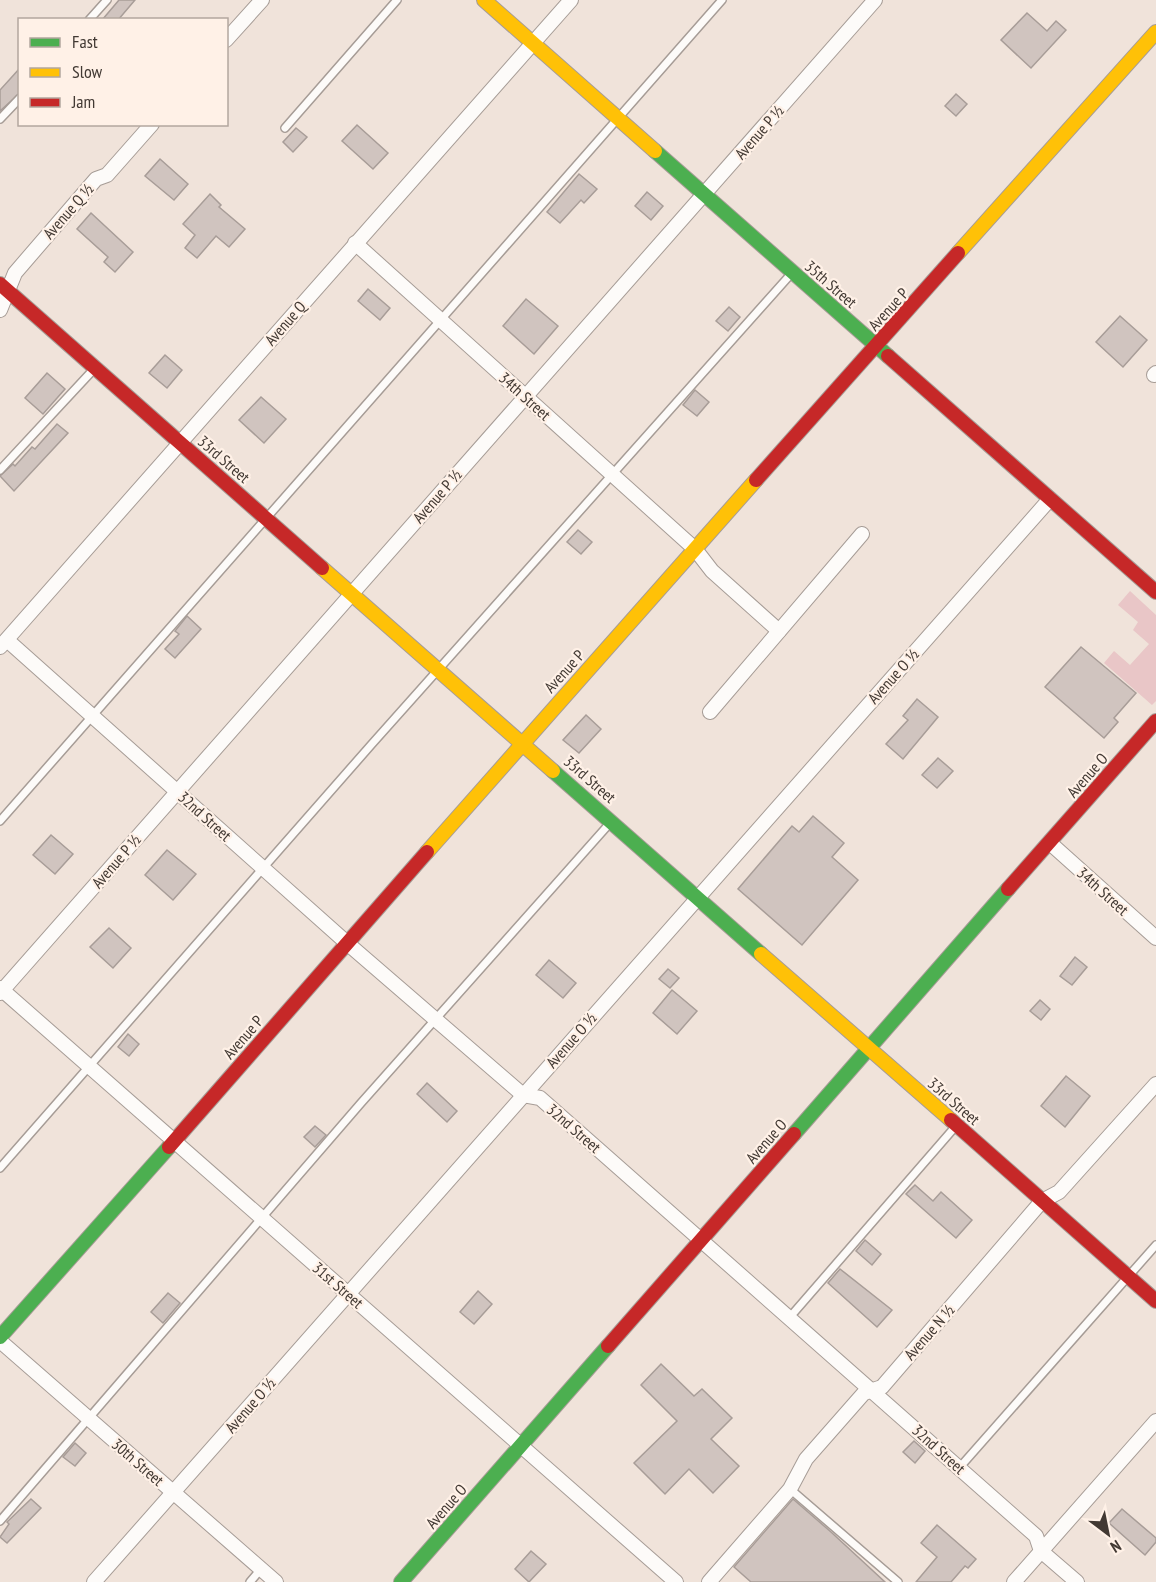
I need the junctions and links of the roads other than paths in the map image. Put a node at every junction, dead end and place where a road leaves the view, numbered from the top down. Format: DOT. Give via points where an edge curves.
graph roads {
  1 [pos="107,0"];
  2 [pos="262,0"];
  3 [pos="397,0"];
  4 [pos="484,0"];
  5 [pos="571,0"];
  6 [pos="722,0"];
  7 [pos="875,0"];
  8 [pos="92,18"];
  9 [pos="1156,32"];
  10 [pos="228,38"];
  11 [pos="533,43"];
  12 [pos="18,100"];
  13 [pos="617,117"];
  14 [pos="0,119"];
  15 [pos="150,126"];
  16 [pos="285,128"];
  17 [pos="704,194"];
  18 [pos="355,243"];
  19 [pos="792,272"];
  20 [pos="4,288"];
  21 [pos="0,310"];
  22 [pos="439,319"];
  23 [pos="877,346"];
  24 [pos="95,368"];
  25 [pos="525,396"];
  26 [pos="180,442"];
  27 [pos="0,470"];
  28 [pos="612,473"];
  29 [pos="1050,499"];
  30 [pos="265,517"];
  31 [pos="862,534"];
  32 [pos="695,549"];
  33 [pos="1156,592"];
  34 [pos="352,593"];
  35 [pos="779,631"];
  36 [pos="3,643"];
  37 [pos="439,668"];
  38 [pos="710,712"];
  39 [pos="92,715"];
  40 [pos="1156,721"];
  41 [pos="522,742"];
  42 [pos="177,792"];
  43 [pos="0,821"];
  44 [pos="612,821"];
  45 [pos="1050,843"];
  46 [pos="263,868"];
  47 [pos="698,896"];
  48 [pos="1156,938"];
  49 [pos="347,943"];
  50 [pos="1,990"];
  51 [pos="436,1020"];
  52 [pos="868,1049"];
  53 [pos="89,1066"];
  54 [pos="1156,1084"];
  55 [pos="523,1095"];
  56 [pos="957,1125"];
  57 [pos="175,1142"];
  58 [pos="0,1168"];
  59 [pos="1042,1200"];
  60 [pos="262,1217"];
  61 [pos="701,1240"];
  62 [pos="1156,1245"];
  63 [pos="1128,1277"];
  64 [pos="348,1293"];
  65 [pos="1156,1301"];
  66 [pos="790,1317"];
  67 [pos="0,1339"];
  68 [pos="873,1390"];
  69 [pos="87,1418"];
  70 [pos="1156,1420"];
  71 [pos="520,1446"];
  72 [pos="960,1467"];
  73 [pos="790,1489"];
  74 [pos="173,1493"];
  75 [pos="0,1521"];
  76 [pos="1041,1551"];
  77 [pos="261,1569"];
  78 [pos="94,1582"];
  79 [pos="250,1582"];
  80 [pos="276,1582"];
  81 [pos="401,1582"];
  82 [pos="676,1582"];
  83 [pos="709,1582"];
  84 [pos="898,1582"];
  85 [pos="1014,1582"];
  86 [pos="1077,1582"];
  1 -- 8 [label="lane"];
  2 -- 10 [label="street"];
  3 -- 16 [label="lane"];
  4 -- 11 [label="main road, 35th Street"];
  5 -- 11 [label="street, Avenue Q"];
  6 -- 13 [label="lane"];
  7 -- 17 [label="street, Avenue P ½"];
  9 -- 23 [label="main road, Avenue P"];
  11 -- 13 [label="main road, 35th Street"];
  11 -- 18 [label="street, Avenue Q"];
  12 -- 14 [label="lane"];
  13 -- 17 [label="main road, 35th Street"];
  13 -- 22 [label="lane"];
  15 -- 20 [label="street, Avenue Q ½" via="107,175 96,179"];
  17 -- 19 [label="main road, 35th Street"];
  17 -- 25 [label="street, Avenue P ½"];
  18 -- 22 [label="street, 34th Street"];
  18 -- 26 [label="street, Avenue Q"];
  19 -- 23 [label="main road, 35th Street"];
  19 -- 28 [label="lane"];
  20 -- 21 [label="street, Avenue Q ½"];
  20 -- 24 [label="main road, 33rd Street"];
  22 -- 25 [label="street, 34th Street"];
  22 -- 30 [label="lane"];
  23 -- 29 [label="main road, 35th Street"];
  23 -- 32 [label="main road, Avenue P"];
  24 -- 26 [label="main road, 33rd Street"];
  24 -- 27 [label="lane"];
  25 -- 28 [label="street, 34th Street"];
  25 -- 34 [label="street, Avenue P ½"];
  26 -- 30 [label="main road, 33rd Street"];
  26 -- 36 [label="street, Avenue Q"];
  28 -- 32 [label="street, 34th Street"];
  28 -- 37 [label="lane"];
  29 -- 33 [label="main road, 35th Street"];
  29 -- 47 [label="street, Avenue O ½"];
  30 -- 34 [label="main road, 33rd Street"];
  30 -- 39 [label="lane"];
  31 -- 35 [label="street"];
  32 -- 35 [label="street, 34th Street" via="712,571"];
  32 -- 41 [label="main road, Avenue P"];
  34 -- 37 [label="main road, 33rd Street"];
  34 -- 42 [label="street, Avenue P ½"];
  35 -- 38 [label="street"];
  36 -- 39 [label="street, 32nd Street"];
  37 -- 41 [label="main road, 33rd Street"];
  37 -- 46 [label="lane"];
  39 -- 42 [label="street, 32nd Street"];
  39 -- 43 [label="lane"];
  40 -- 45 [label="main road, Avenue O"];
  41 -- 44 [label="main road, 33rd Street"];
  41 -- 49 [label="main road, Avenue P"];
  42 -- 46 [label="street, 32nd Street"];
  42 -- 50 [label="street, Avenue P ½"];
  44 -- 47 [label="main road, 33rd Street"];
  44 -- 51 [label="lane"];
  45 -- 48 [label="street, 34th Street"];
  45 -- 52 [label="main road, Avenue O"];
  46 -- 49 [label="street, 32nd Street"];
  46 -- 53 [label="lane"];
  47 -- 52 [label="main road, 33rd Street"];
  47 -- 55 [label="street, Avenue O ½"];
  49 -- 51 [label="street, 32nd Street"];
  49 -- 57 [label="main road, Avenue P"];
  50 -- 53 [label="street, 31st Street"];
  51 -- 55 [label="street, 32nd Street"];
  51 -- 60 [label="lane"];
  52 -- 56 [label="main road, 33rd Street"];
  52 -- 61 [label="main road, Avenue O"];
  53 -- 57 [label="street, 31st Street"];
  53 -- 58 [label="lane"];
  54 -- 59 [label="street, Avenue N ½" via="1059,1192"];
  55 -- 61 [label="street, 32nd Street" via="540,1098"];
  55 -- 64 [label="street, Avenue O ½"];
  56 -- 59 [label="main road, 33rd Street"];
  56 -- 66 [label="lane"];
  57 -- 60 [label="street, 31st Street"];
  57 -- 67 [label="main road, Avenue P"];
  59 -- 63 [label="main road, 33rd Street"];
  59 -- 68 [label="street, Avenue N ½" via="885,1384"];
  60 -- 64 [label="street, 31st Street"];
  60 -- 69 [label="lane"];
  61 -- 66 [label="street, 32nd Street"];
  61 -- 71 [label="main road, Avenue O"];
  62 -- 63 [label="lane"];
  63 -- 65 [label="main road, 33rd Street"];
  63 -- 72 [label="lane"];
  64 -- 71 [label="street, 31st Street"];
  64 -- 74 [label="street, Avenue O ½"];
  66 -- 68 [label="street, 32nd Street"];
  67 -- 69 [label="street, 30th Street"];
  68 -- 72 [label="street, 32nd Street"];
  68 -- 73 [label="street, Avenue N ½" via="861,1396 806,1459"];
  69 -- 74 [label="street, 30th Street"];
  69 -- 75 [label="lane"];
  70 -- 76 [label="street"];
  71 -- 81 [label="main road, Avenue O"];
  71 -- 82 [label="street, 31st Street"];
  72 -- 76 [label="street, 32nd Street" via="1036,1536"];
  73 -- 83 [label="street, Avenue N ½"];
  73 -- 84 [label="lane"];
  74 -- 77 [label="street, 30th Street"];
  74 -- 78 [label="street, Avenue O ½"];
  76 -- 85 [label="street"];
  76 -- 86 [label="street, 32nd Street"];
  77 -- 79 [label="lane"];
  77 -- 80 [label="street, 30th Street"];
}
